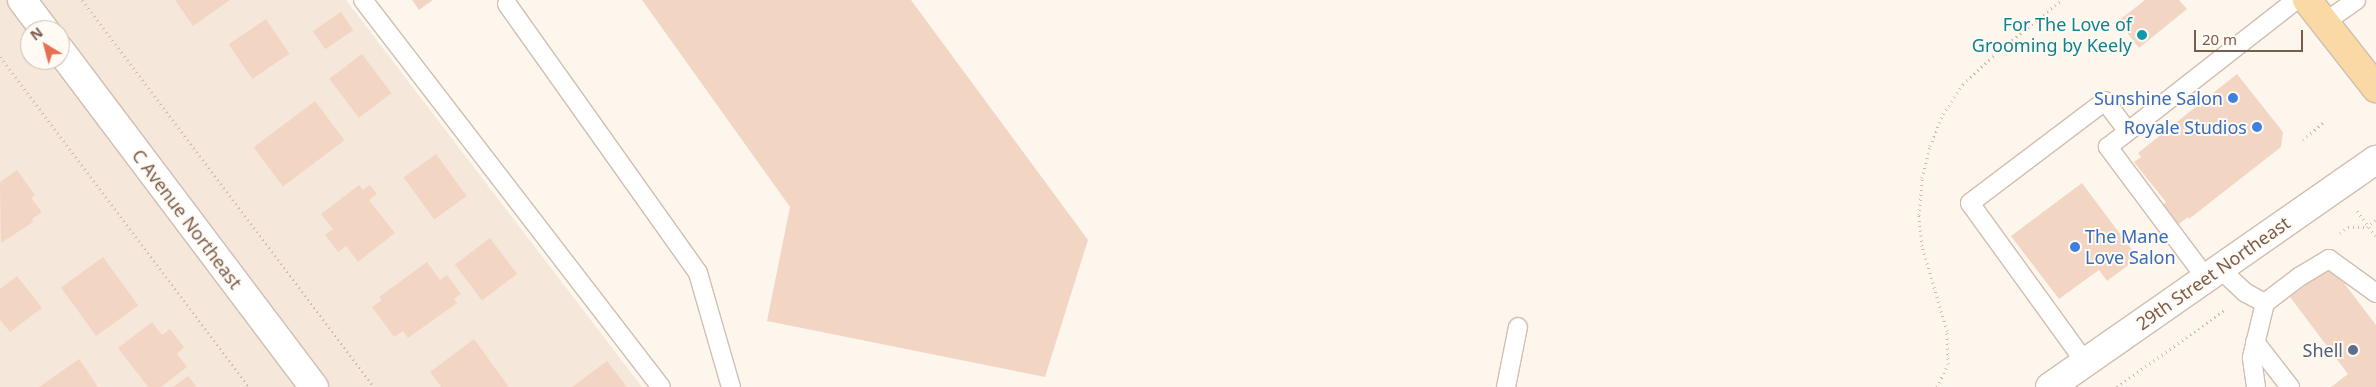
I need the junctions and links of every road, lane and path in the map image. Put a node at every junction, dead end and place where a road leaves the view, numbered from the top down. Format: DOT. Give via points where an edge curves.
graph roads {
  1 [pos="22,0"];
  2 [pos="82,0"];
  3 [pos="363,0"];
  4 [pos="2296,0"];
  5 [pos="2307,0"];
  6 [pos="2356,0"];
  7 [pos="507,4"];
  8 [pos="37,20"];
  9 [pos="2324,22"];
  10 [pos="0,57"];
  11 [pos="70,63"];
  12 [pos="2376,88"];
  13 [pos="2324,122"];
  14 [pos="2128,131"];
  15 [pos="2303,140"];
  16 [pos="2376,160"];
  17 [pos="2352,204"];
  18 [pos="2376,237"];
  19 [pos="2213,273"];
  20 [pos="2376,294"];
  21 [pos="2265,303"];
  22 [pos="1518,327"];
  23 [pos="2255,342"];
  24 [pos="2085,362"];
  25 [pos="249,387"];
  26 [pos="314,387"];
  27 [pos="374,387"];
  28 [pos="661,387"];
  29 [pos="731,387"];
  30 [pos="1506,387"];
  31 [pos="2050,387"];
  32 [pos="2256,387"];
  33 [pos="2290,387"];
  1 -- 8 [label="street"];
  2 -- 27 [label="path"];
  3 -- 28 [label="lane"];
  4 -- 14 [label="lane"];
  5 -- 9 [label="main road"];
  6 -- 9 [label="lane"];
  7 -- 29 [label="lane" via="698,273"];
  9 -- 12 [label="main road"];
  10 -- 25 [label="path"];
  11 -- 26 [label="street, C Avenue Northeast"];
  13 -- 15 [label="path"];
  14 -- 19 [label="lane" via="2108,147"];
  14 -- 24 [label="lane" via="2105,101 1970,203"];
  16 -- 19 [label="street, 29th Street Northeast"];
  17 -- 18 [label="path"];
  19 -- 21 [label="lane"];
  19 -- 24 [label="street, 29th Street Northeast"];
  20 -- 21 [label="lane" via="2329,259"];
  21 -- 23 [label="lane"];
  22 -- 30 [label="lane"];
  23 -- 32 [label="lane" via="2252,357"];
  23 -- 33 [label="lane"];
  24 -- 31 [label="street, 29th Street Northeast"];
}
